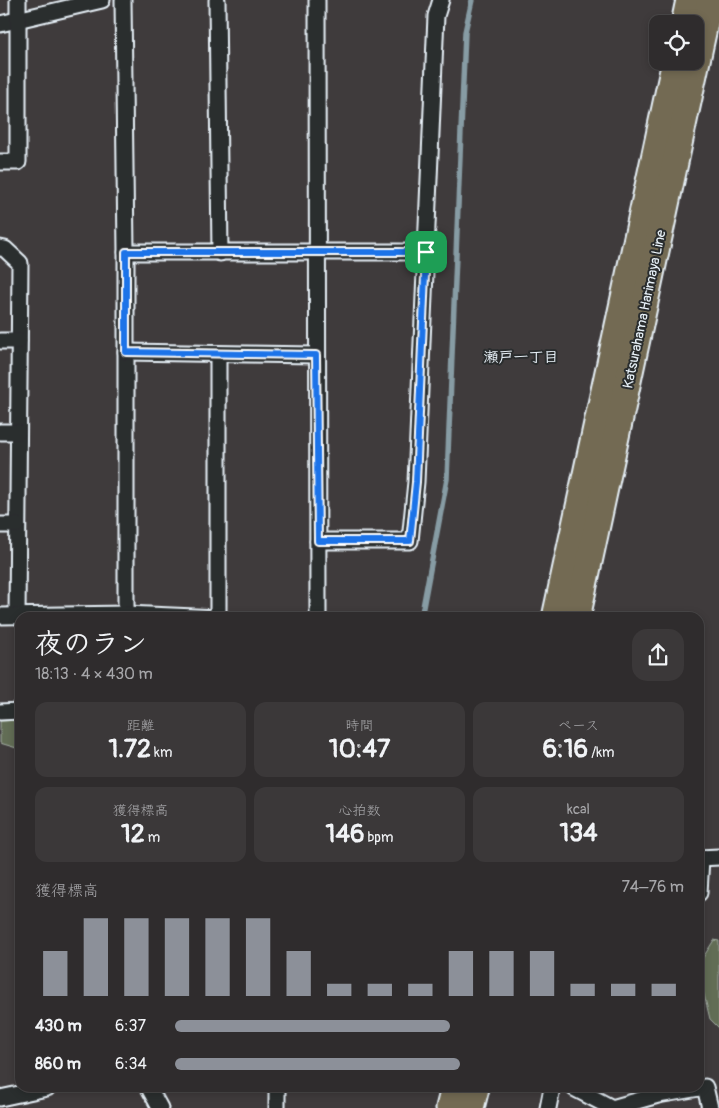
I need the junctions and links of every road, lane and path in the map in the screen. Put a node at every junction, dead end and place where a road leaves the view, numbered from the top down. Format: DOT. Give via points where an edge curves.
graph roads {
  1 [pos="18,0"];
  2 [pos="102,0"];
  3 [pos="123,0"];
  4 [pos="217,0"];
  5 [pos="317,0"];
  6 [pos="441,0"];
  7 [pos="689,0"];
  8 [pos="710,0"];
  9 [pos="686,15"];
  10 [pos="17,18"];
  11 [pos="0,24"];
  12 [pos="673,70"];
  13 [pos="0,162"];
  14 [pos="0,248"];
  15 [pos="126,252"];
  16 [pos="426,252"];
  17 [pos="220,253"];
  18 [pos="317,253"];
  19 [pos="0,341"];
  20 [pos="19,341"];
  21 [pos="126,352"];
  22 [pos="218,354"];
  23 [pos="316,355"];
  24 [pos="0,432"];
  25 [pos="18,432"];
  26 [pos="17,524"];
  27 [pos="0,525"];
  28 [pos="318,541"];
  29 [pos="16,612"];
  30 [pos="126,612"];
  31 [pos="218,612"];
  32 [pos="318,612"];
  33 [pos="556,612"];
  34 [pos="578,612"];
  35 [pos="0,616"];
  36 [pos="15,616"];
  37 [pos="0,712"];
  38 [pos="15,712"];
  39 [pos="719,857"];
  40 [pos="704,858"];
  41 [pos="704,1087"];
  42 [pos="28,1092"];
  43 [pos="151,1092"];
  44 [pos="277,1092"];
  45 [pos="453,1092"];
  46 [pos="475,1092"];
  47 [pos="551,1092"];
  48 [pos="582,1092"];
  49 [pos="676,1092"];
  50 [pos="0,1098"];
  51 [pos="160,1108"];
  52 [pos="277,1108"];
  53 [pos="449,1108"];
  54 [pos="472,1108"];
  55 [pos="548,1108"];
  56 [pos="612,1108"];
  57 [pos="710,1108"];
  1 -- 10 [label="street"];
  2 -- 10 [label="street"];
  3 -- 15 [label="street"];
  4 -- 17 [label="street"];
  5 -- 18 [label="street"];
  6 -- 16 [label="street" via="436,16"];
  7 -- 9 [label="main road"];
  8 -- 34 [label="main road, Katsurahama Harimaya Line"];
  10 -- 11 [label="street"];
  10 -- 13 [label="street" via="18,162"];
  12 -- 33 [label="main road, Katsurahama Harimaya Line"];
  14 -- 20 [label="street" via="5,248 20,263"];
  15 -- 17 [label="street"];
  15 -- 21 [label="street"];
  16 -- 18 [label="street"];
  16 -- 28 [label="street" via="416,482 410,541"];
  17 -- 18 [label="street"];
  18 -- 23 [label="street"];
  19 -- 20 [label="street"];
  20 -- 25 [label="street"];
  21 -- 22 [label="street"];
  21 -- 30 [label="street"];
  22 -- 23 [label="street"];
  22 -- 31 [label="street"];
  23 -- 28 [label="street"];
  24 -- 25 [label="street"];
  25 -- 26 [label="street"];
  26 -- 27 [label="street"];
  26 -- 29 [label="street"];
  28 -- 32 [label="street"];
  35 -- 36 [label="street"];
  37 -- 38 [label="street"];
  39 -- 40 [label="street"];
  41 -- 57 [label="street"];
  42 -- 50 [label="street"];
  43 -- 51 [label="street"];
  44 -- 52 [label="street"];
  45 -- 53 [label="main road"];
  46 -- 54 [label="main road"];
  47 -- 55 [label="street"];
  48 -- 56 [label="street"];
  49 -- 56 [label="street"];
}
